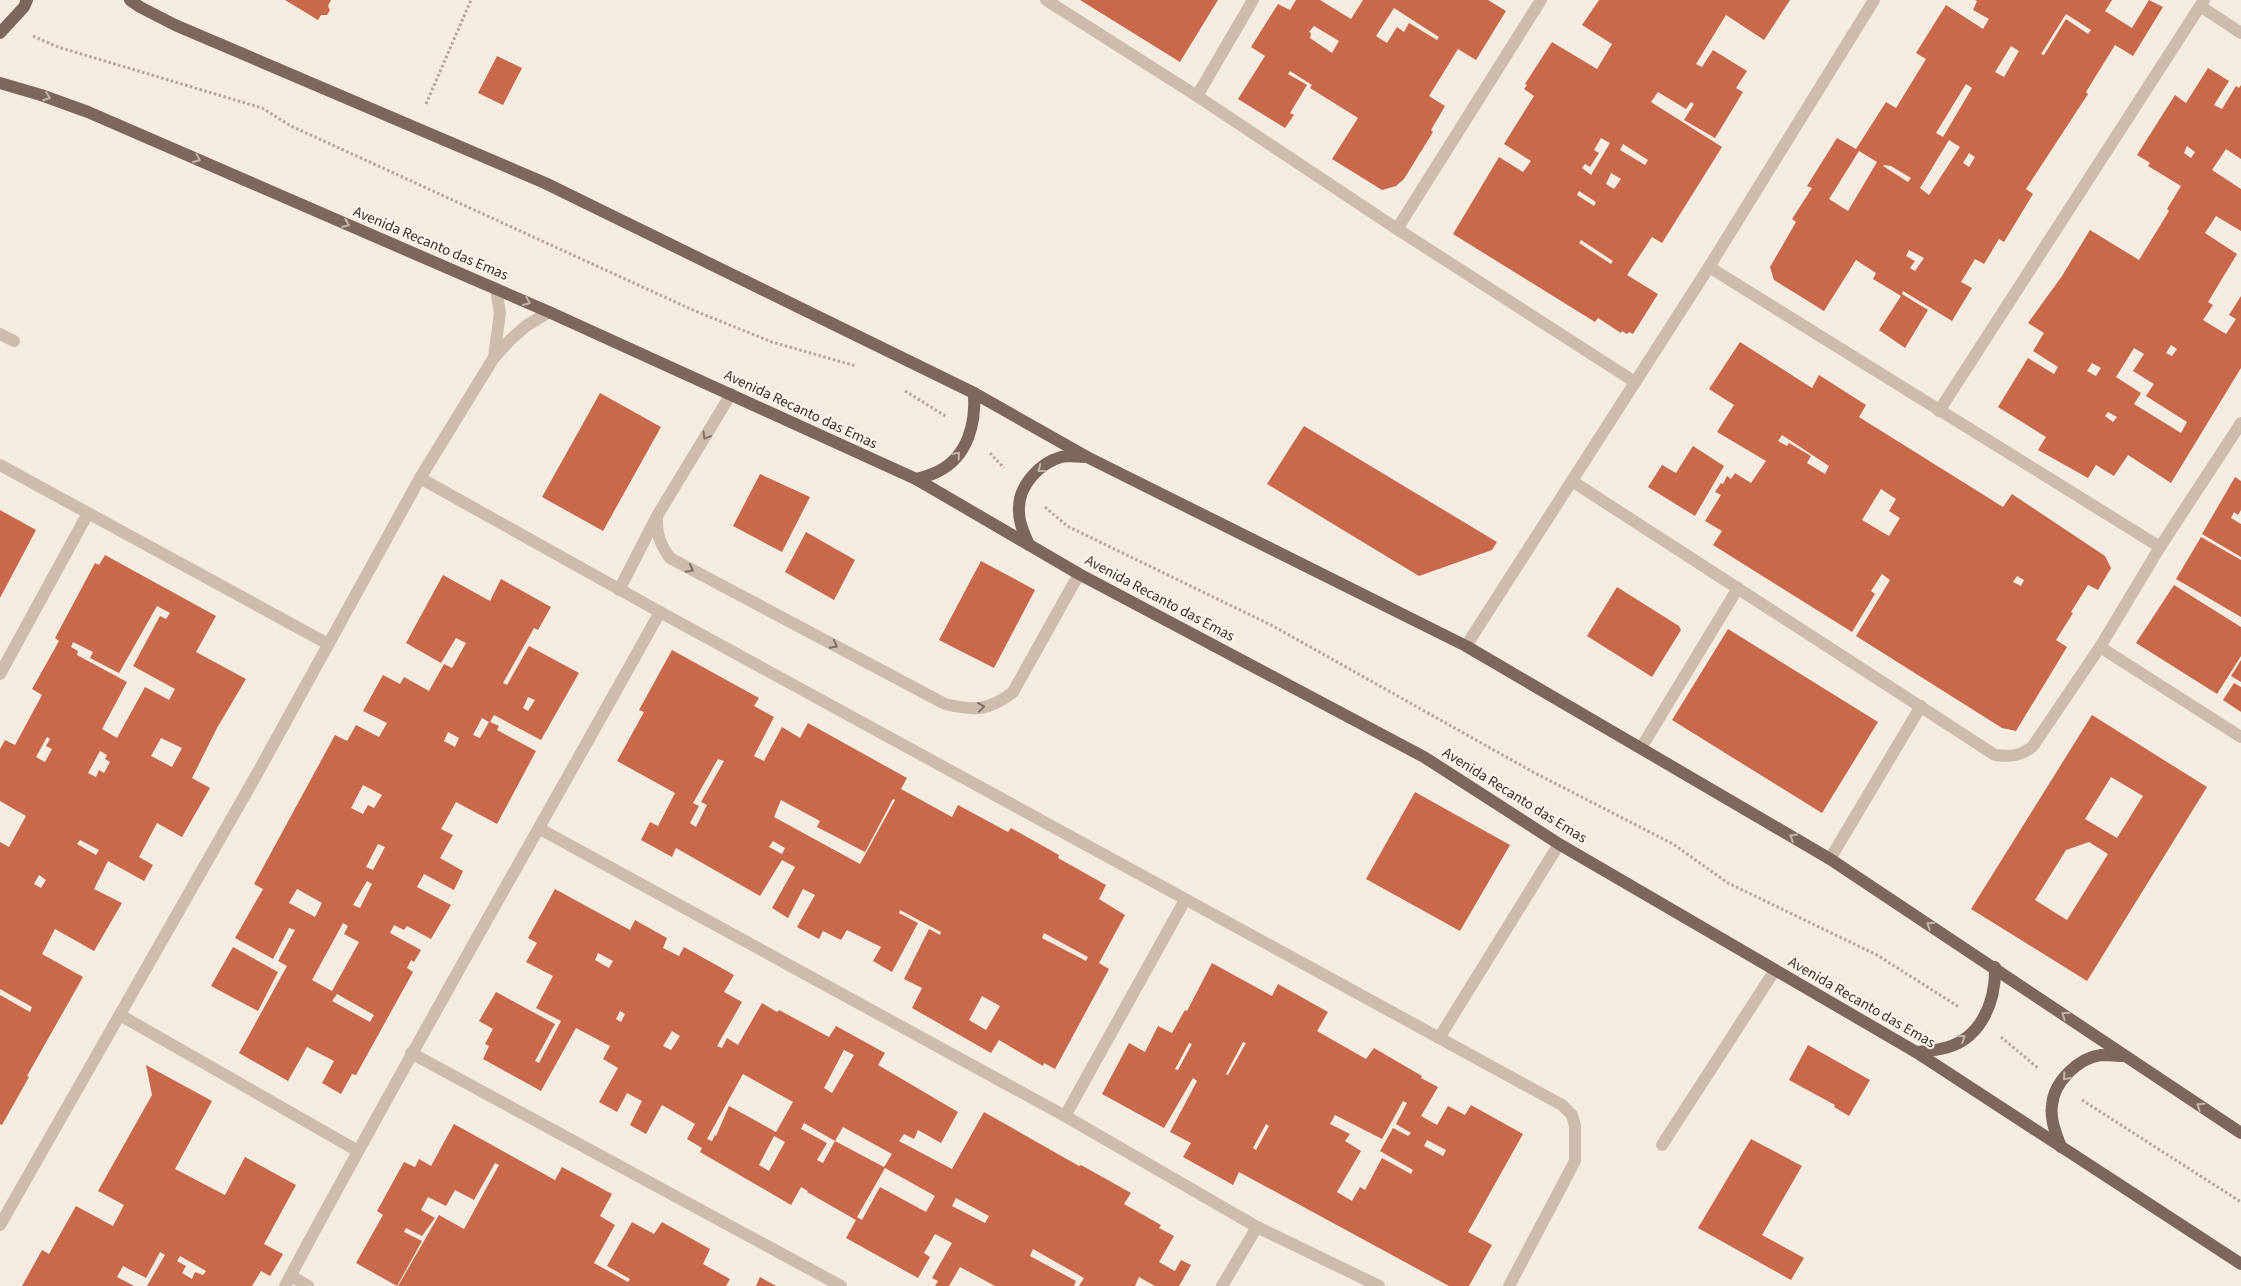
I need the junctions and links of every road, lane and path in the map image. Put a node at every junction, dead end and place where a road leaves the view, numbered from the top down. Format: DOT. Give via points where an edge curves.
graph roads {
  1 [pos="27,0"];
  2 [pos="130,0"];
  3 [pos="471,0"];
  4 [pos="1046,0"];
  5 [pos="1253,0"];
  6 [pos="1541,0"];
  7 [pos="1874,0"];
  8 [pos="2202,3"];
  9 [pos="4,29"];
  10 [pos="2241,33"];
  11 [pos="0,83"];
  12 [pos="1197,96"];
  13 [pos="416,128"];
  14 [pos="1397,230"];
  15 [pos="1708,268"];
  16 [pos="496,289"];
  17 [pos="549,312"];
  18 [pos="0,334"];
  19 [pos="14,341"];
  20 [pos="493,359"];
  21 [pos="857,367"];
  22 [pos="1635,382"];
  23 [pos="900,387"];
  24 [pos="974,393"];
  25 [pos="731,394"];
  26 [pos="1939,411"];
  27 [pos="2239,431"];
  28 [pos="971,433"];
  29 [pos="1087,457"];
  30 [pos="0,465"];
  31 [pos="420,478"];
  32 [pos="916,480"];
  33 [pos="1572,481"];
  34 [pos="1024,488"];
  35 [pos="87,515"];
  36 [pos="657,516"];
  37 [pos="1029,545"];
  38 [pos="2160,547"];
  39 [pos="1079,574"];
  40 [pos="1738,588"];
  41 [pos="619,590"];
  42 [pos="660,612"];
  43 [pos="328,644"];
  44 [pos="1466,646"];
  45 [pos="2100,647"];
  46 [pos="0,674"];
  47 [pos="1921,706"];
  48 [pos="2241,737"];
  49 [pos="1641,748"];
  50 [pos="540,829"];
  51 [pos="1559,844"];
  52 [pos="1830,858"];
  53 [pos="1185,900"];
  54 [pos="1995,967"];
  55 [pos="1775,970"];
  56 [pos="120,1015"];
  57 [pos="1982,1021"];
  58 [pos="1439,1038"];
  59 [pos="1916,1052"];
  60 [pos="411,1053"];
  61 [pos="2125,1056"];
  62 [pos="2059,1085"];
  63 [pos="1065,1116"];
  64 [pos="2241,1133"];
  65 [pos="1662,1145"];
  66 [pos="2061,1147"];
  67 [pos="358,1151"];
  68 [pos="2241,1202"];
  69 [pos="0,1224"];
  70 [pos="1257,1227"];
  71 [pos="2241,1264"];
  72 [pos="288,1281"];
  73 [pos="308,1286"];
  74 [pos="841,1286"];
  75 [pos="1222,1286"];
  76 [pos="1379,1286"];
  77 [pos="1509,1286"];
  1 -- 9 [label="main road"];
  2 -- 13 [label="main road" via="175,25"];
  3 -- 13 [label="path"];
  4 -- 12 [label="street"];
  5 -- 12 [label="street"];
  6 -- 14 [label="street"];
  7 -- 15 [label="street"];
  8 -- 10 [label="street"];
  8 -- 26 [label="street"];
  9 -- 21 [label="path" via="262,108 291,126 696,311 772,342"];
  11 -- 16 [label="main road, Avenida Recanto das Emas, one-way" via="88,112"];
  12 -- 14 [label="street"];
  13 -- 24 [label="main road" via="546,183"];
  14 -- 22 [label="street"];
  15 -- 22 [label="street"];
  15 -- 26 [label="street"];
  16 -- 17 [label="main road, Avenida Recanto das Emas, one-way"];
  16 -- 20 [label="street" via="500,313"];
  17 -- 20 [label="street" via="526,326"];
  17 -- 25 [label="main road, Avenida Recanto das Emas"];
  18 -- 19 [label="street"];
  20 -- 31 [label="street"];
  22 -- 33 [label="street"];
  23 -- 28 [label="path"];
  24 -- 28 [label="main road"];
  24 -- 29 [label="main road"];
  25 -- 32 [label="main road, Avenida Recanto das Emas"];
  25 -- 36 [label="street, one-way"];
  26 -- 38 [label="street"];
  27 -- 38 [label="street"];
  32 -- 28 [label="main road, one-way" via="940,471 958,455"];
  28 -- 34 [label="path"];
  29 -- 34 [label="main road, one-way" via="1062,457 1046,464"];
  29 -- 44 [label="main road"];
  30 -- 35 [label="street"];
  31 -- 41 [label="street"];
  31 -- 43 [label="street"];
  32 -- 37 [label="main road, Avenida Recanto das Emas"];
  33 -- 40 [label="street"];
  33 -- 44 [label="street"];
  34 -- 37 [label="main road" via="1018,507 1021,527"];
  34 -- 57 [label="path" via="1067,526 1273,626 1533,772 1673,844 1728,883 1877,954"];
  35 -- 43 [label="street"];
  35 -- 46 [label="street"];
  36 -- 39 [label="street, one-way" via="656,531 670,558 945,704 961,708 981,709 998,704 1013,692"];
  36 -- 41 [label="street"];
  37 -- 39 [label="main road, Avenida Recanto das Emas"];
  38 -- 45 [label="street"];
  39 -- 51 [label="main road, Avenida Recanto das Emas" via="1424,757"];
  40 -- 47 [label="street"];
  40 -- 49 [label="street"];
  41 -- 42 [label="street"];
  42 -- 50 [label="street"];
  42 -- 53 [label="street"];
  43 -- 56 [label="street"];
  44 -- 49 [label="main road"];
  45 -- 47 [label="street" via="2033,746 2015,756 1996,755"];
  45 -- 48 [label="street"];
  47 -- 52 [label="street"];
  52 -- 49 [label="main road, one-way"];
  50 -- 60 [label="street"];
  50 -- 63 [label="street"];
  51 -- 55 [label="main road, Avenida Recanto das Emas"];
  51 -- 58 [label="street"];
  54 -- 52 [label="main road, one-way"];
  53 -- 58 [label="street"];
  53 -- 63 [label="street"];
  54 -- 57 [label="main road" via="1991,1005"];
  61 -- 54 [label="main road, one-way"];
  55 -- 59 [label="main road, Avenida Recanto das Emas"];
  55 -- 65 [label="street"];
  56 -- 67 [label="street"];
  56 -- 69 [label="street"];
  59 -- 57 [label="main road, one-way" via="1941,1049 1964,1039"];
  57 -- 62 [label="path"];
  58 -- 77 [label="street" via="1562,1105 1572,1115 1575,1161"];
  59 -- 66 [label="main road, Avenida Recanto das Emas"];
  60 -- 67 [label="street"];
  60 -- 74 [label="street"];
  61 -- 62 [label="main road, one-way" via="2100,1055 2076,1066"];
  64 -- 61 [label="main road, one-way"];
  62 -- 66 [label="main road" via="2052,1105 2053,1127"];
  62 -- 68 [label="path"];
  63 -- 70 [label="street"];
  66 -- 71 [label="main road, Avenida Recanto das Emas"];
  67 -- 72 [label="street"];
  70 -- 75 [label="street"];
  70 -- 76 [label="street"];
  72 -- 73 [label="street"];
}
